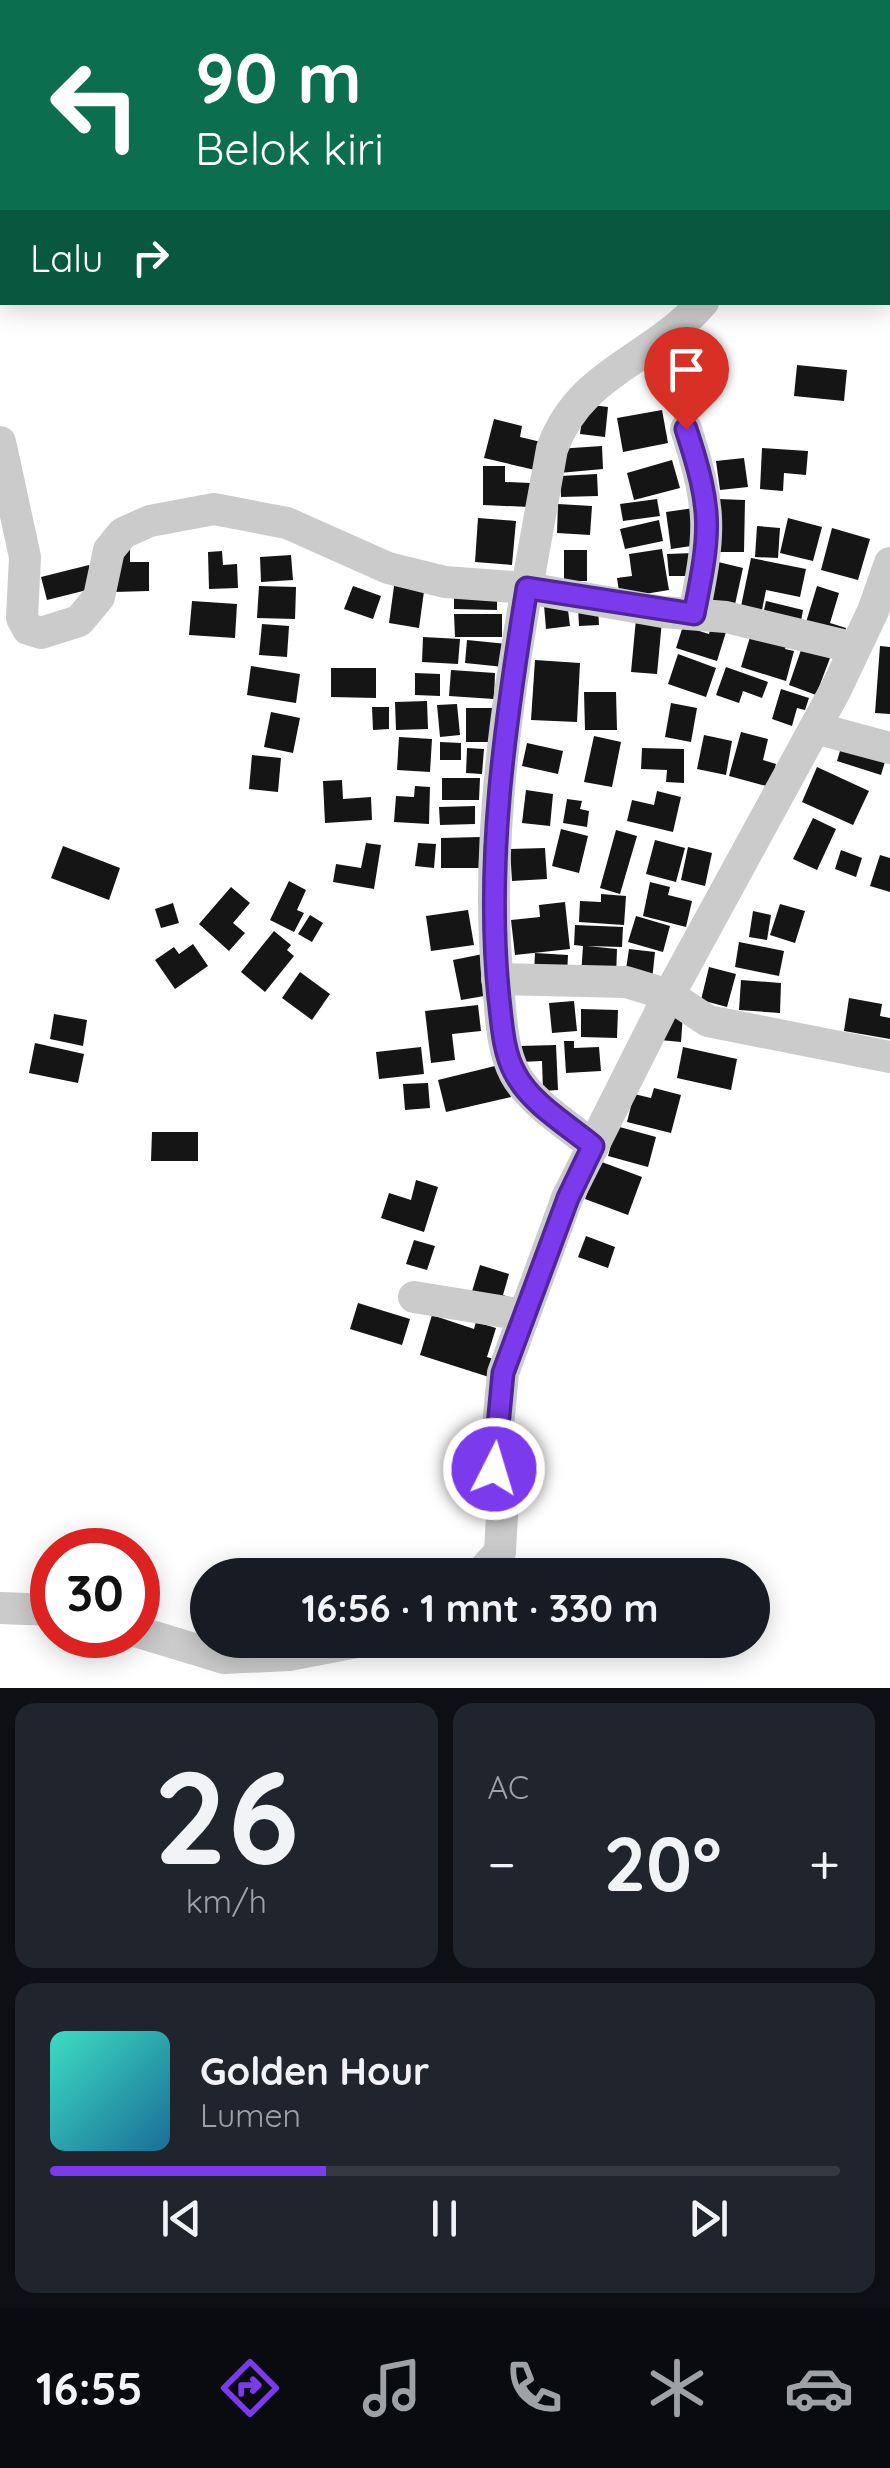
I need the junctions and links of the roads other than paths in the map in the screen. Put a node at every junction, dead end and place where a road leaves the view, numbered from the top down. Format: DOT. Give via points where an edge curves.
graph roads {
  1 [pos="700,305"];
  2 [pos="686,429"];
  3 [pos="0,442"];
  4 [pos="890,562"];
  5 [pos="527,588"];
  6 [pos="694,614"];
  7 [pos="856,648"];
  8 [pos="814,728"];
  9 [pos="890,748"];
  10 [pos="497,979"];
  11 [pos="669,994"];
  12 [pos="890,1057"];
  13 [pos="593,1146"];
  14 [pos="414,1298"];
  15 [pos="524,1315"];
  16 [pos="495,1558"];
  17 [pos="0,1608"];
  18 [pos="30,1609"];
  19 [pos="160,1639"];
  20 [pos="190,1648"];
  1 -- 5 [label="street" via="564,416"];
  2 -- 6 [label="street" via="710,523"];
  3 -- 5 [label="street" via="25,557 22,618 41,633 79,622 90,610 109,550 124,533 214,509 287,522 388,568 445,582"];
  4 -- 7 [label="street"];
  5 -- 6 [label="street"];
  5 -- 10 [label="street" via="506,730 492,926"];
  6 -- 7 [label="street"];
  7 -- 8 [label="street"];
  8 -- 9 [label="street"];
  8 -- 11 [label="street"];
  10 -- 11 [label="street" via="626,982"];
  10 -- 13 [label="street" via="514,1073"];
  11 -- 12 [label="street" via="708,1021"];
  11 -- 13 [label="street"];
  13 -- 15 [label="street"];
  14 -- 15 [label="street"];
  15 -- 16 [label="street" via="503,1373 494,1469 503,1496"];
  17 -- 18 [label="street"];
  19 -- 20 [label="street"];
}
